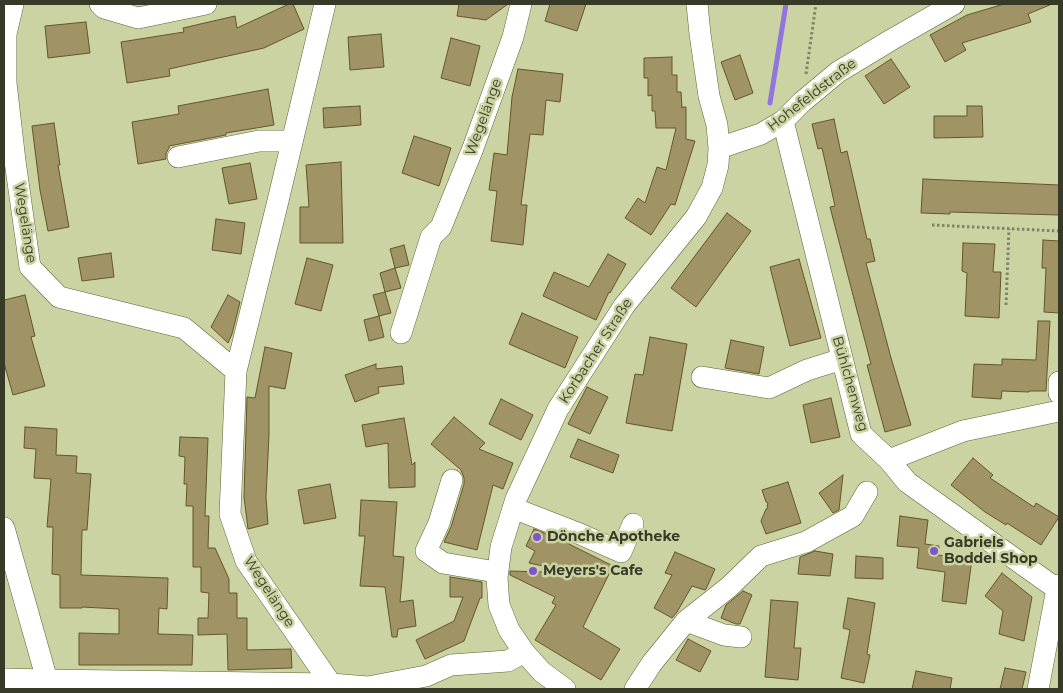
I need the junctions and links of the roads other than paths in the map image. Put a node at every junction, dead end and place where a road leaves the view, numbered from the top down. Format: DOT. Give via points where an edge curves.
graph roads {
  1 [pos="13,4"];
  2 [pos="100,4"];
  3 [pos="206,4"];
  4 [pos="325,4"];
  5 [pos="521,4"];
  6 [pos="697,4"];
  7 [pos="954,4"];
  8 [pos="783,121"];
  9 [pos="292,141"];
  10 [pos="719,148"];
  11 [pos="178,157"];
  12 [pos="401,333"];
  13 [pos="842,359"];
  14 [pos="236,371"];
  15 [pos="702,377"];
  16 [pos="1059,382"];
  17 [pos="1059,392"];
  18 [pos="1059,411"];
  19 [pos="889,460"];
  20 [pos="452,480"];
  21 [pos="867,492"];
  22 [pos="513,508"];
  23 [pos="633,524"];
  24 [pos="4,528"];
  25 [pos="498,571"];
  26 [pos="1058,587"];
  27 [pos="686,621"];
  28 [pos="741,637"];
  29 [pos="524,652"];
  30 [pos="4,679"];
  31 [pos="47,680"];
  32 [pos="426,683"];
  33 [pos="331,684"];
  34 [pos="368,688"];
  35 [pos="565,689"];
  36 [pos="635,689"];
  37 [pos="1038,689"];
  1 -- 14 [label="street, Wegelänge" via="6,34 6,83 30,267 59,297 184,328"];
  2 -- 3 [label="street" via="138,18"];
  4 -- 9 [label="street, Wegelänge"];
  5 -- 12 [label="street, Wegelänge" via="513,37 473,148 441,227 432,237"];
  6 -- 10 [label="street, Korbacher Straße"];
  7 -- 8 [label="street, Hohefeldstraße" via="838,72"];
  8 -- 10 [label="street, Hohefeldstraße" via="761,134"];
  8 -- 13 [label="street, Bühlchenweg"];
  9 -- 11 [label="street" via="260,141"];
  9 -- 14 [label="street, Wegelänge"];
  10 -- 22 [label="street, Korbacher Straße" via="712,188 696,218 624,306 558,409"];
  13 -- 15 [label="street" via="807,370 769,388"];
  13 -- 19 [label="street, Bühlchenweg" via="861,434"];
  14 -- 33 [label="street, Wegelänge" via="230,514 246,561"];
  16 -- 17 [label="street"];
  18 -- 19 [label="street" via="963,431"];
  19 -- 26 [label="street, Bühlchenweg" via="907,482"];
  20 -- 25 [label="street" via="439,523 426,551 443,562"];
  21 -- 27 [label="street" via="853,516 806,542 761,556"];
  22 -- 23 [label="street" via="621,552"];
  22 -- 25 [label="street, Korbacher Straße"];
  24 -- 31 [label="street"];
  25 -- 29 [label="street, Korbacher Straße" via="499,605 509,630"];
  26 -- 37 [label="street"];
  27 -- 28 [label="street" via="724,635"];
  27 -- 36 [label="street"];
  29 -- 32 [label="street" via="508,661 451,664"];
  29 -- 35 [label="street, Korbacher Straße" via="542,672"];
  30 -- 31 [label="street"];
  31 -- 33 [label="street"];
  32 -- 34 [label="street"];
  33 -- 34 [label="street"];
}
